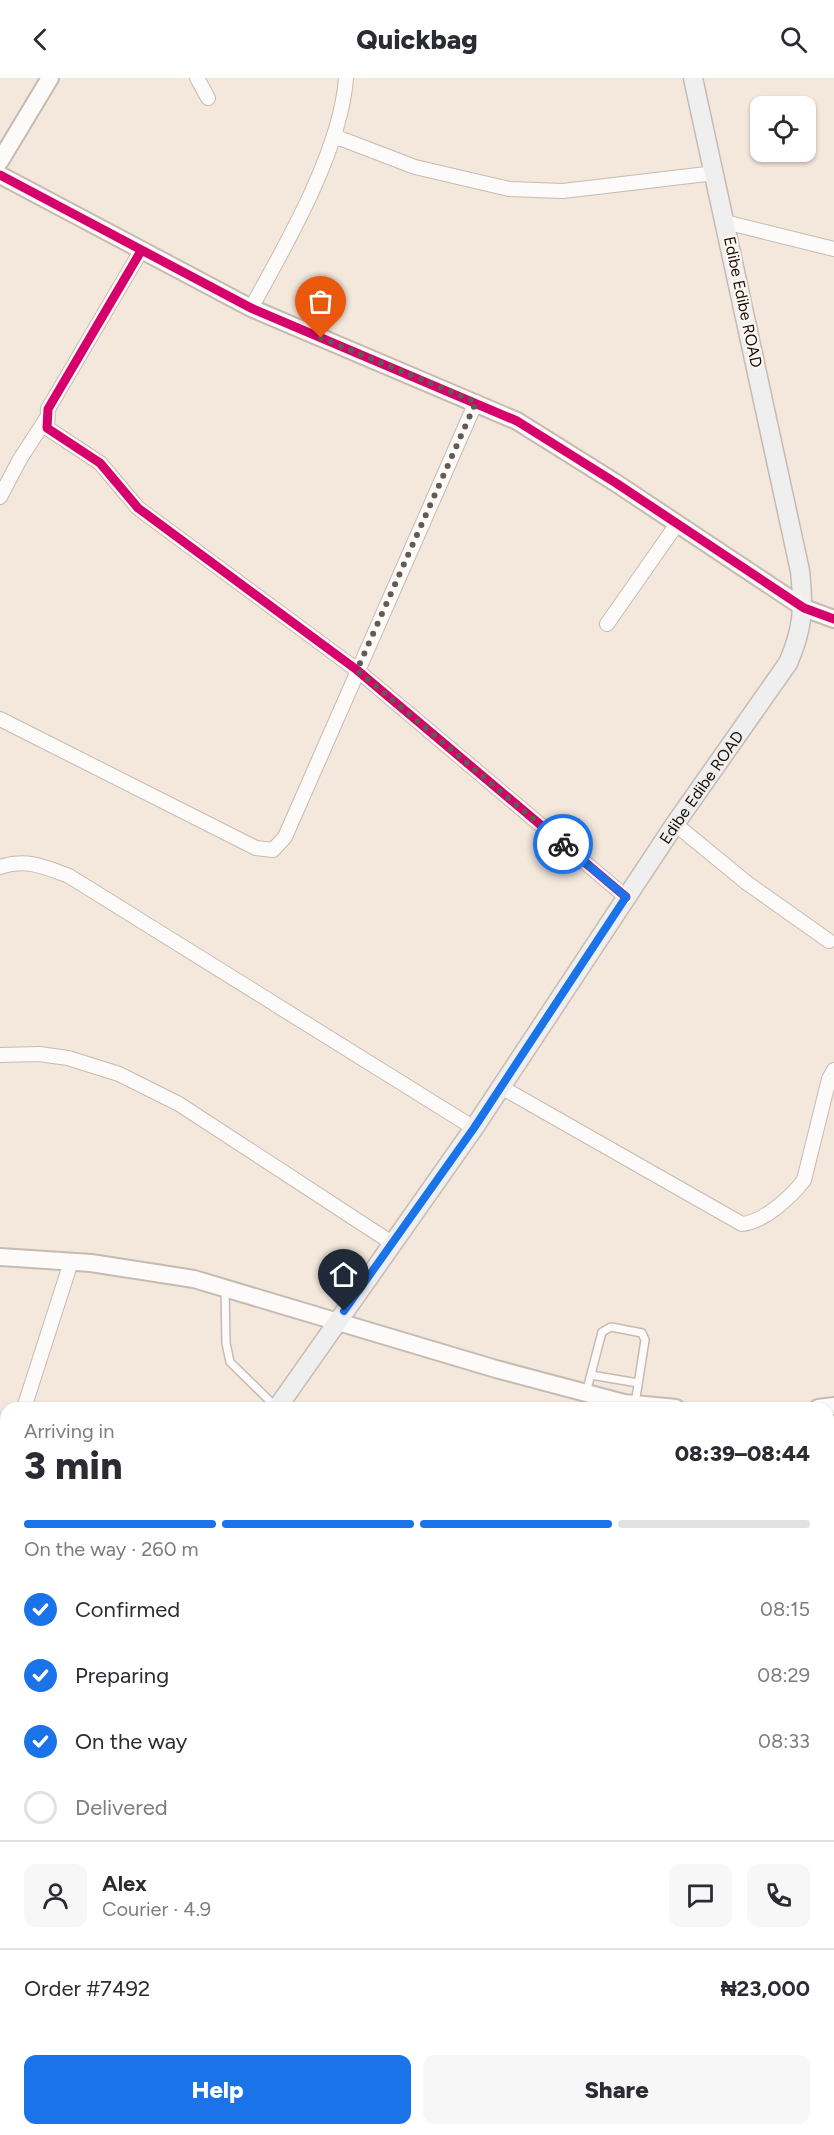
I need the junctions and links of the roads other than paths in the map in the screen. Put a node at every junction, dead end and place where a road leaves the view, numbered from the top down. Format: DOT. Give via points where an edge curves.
graph roads {
  1 [pos="50,78"];
  2 [pos="196,78"];
  3 [pos="346,78"];
  4 [pos="693,78"];
  5 [pos="208,98"];
  6 [pos="334,136"];
  7 [pos="0,161"];
  8 [pos="715,173"];
  9 [pos="0,175"];
  10 [pos="725,222"];
  11 [pos="834,249"];
  12 [pos="141,251"];
  13 [pos="251,308"];
  14 [pos="476,402"];
  15 [pos="45,419"];
  16 [pos="0,497"];
  17 [pos="677,524"];
  18 [pos="804,608"];
  19 [pos="834,619"];
  20 [pos="607,624"];
  21 [pos="357,670"];
  22 [pos="0,719"];
  23 [pos="675,824"];
  24 [pos="0,867"];
  25 [pos="626,897"];
  26 [pos="829,941"];
  27 [pos="0,1055"];
  28 [pos="834,1070"];
  29 [pos="501,1087"];
  30 [pos="474,1128"];
  31 [pos="392,1243"];
  32 [pos="0,1257"];
  33 [pos="71,1262"];
  34 [pos="225,1288"];
  35 [pos="335,1323"];
  36 [pos="591,1376"];
  37 [pos="638,1383"];
  38 [pos="586,1393"];
  39 [pos="26,1402"];
  40 [pos="271,1402"];
  41 [pos="281,1402"];
  42 [pos="618,1402"];
  43 [pos="629,1402"];
  1 -- 7 [label="street"];
  2 -- 5 [label="street"];
  3 -- 6 [label="street"];
  4 -- 8 [label="main road, Edibe Edibe ROAD"];
  6 -- 8 [label="street" via="442,175 536,192"];
  6 -- 13 [label="street" via="292,233"];
  8 -- 10 [label="main road, Edibe Edibe ROAD"];
  9 -- 12 [label="street"];
  10 -- 11 [label="street"];
  10 -- 18 [label="main road, Edibe Edibe ROAD" via="788,510"];
  12 -- 13 [label="street"];
  12 -- 15 [label="street"];
  13 -- 14 [label="street"];
  14 -- 17 [label="street" via="517,421"];
  14 -- 21 [label="street"];
  15 -- 16 [label="street"];
  15 -- 21 [label="street" via="47,428 105,468 138,508"];
  17 -- 18 [label="street"];
  17 -- 20 [label="street"];
  18 -- 19 [label="street"];
  18 -- 23 [label="main road, Edibe Edibe ROAD" via="798,640 788,663"];
  21 -- 22 [label="street" via="285,837 273,850 256,848"];
  21 -- 25 [label="street"];
  23 -- 25 [label="main road, Edibe Edibe ROAD"];
  23 -- 26 [label="street" via="747,883"];
  24 -- 30 [label="street" via="33,863 69,876"];
  25 -- 29 [label="main road, Edibe Edibe ROAD"];
  27 -- 31 [label="street" via="68,1058 119,1074 179,1104"];
  28 -- 29 [label="street" via="804,1180 794,1193 752,1223 742,1224"];
  29 -- 30 [label="main road, Edibe Edibe ROAD"];
  30 -- 31 [label="main road, Edibe Edibe ROAD"];
  31 -- 35 [label="main road, Edibe Edibe ROAD"];
  32 -- 33 [label="street"];
  33 -- 34 [label="street" via="194,1279"];
  33 -- 39 [label="street"];
  34 -- 35 [label="street"];
  34 -- 40 [label="lane" via="230,1362"];
  35 -- 38 [label="street"];
  35 -- 41 [label="main road, Edibe Edibe ROAD"];
  36 -- 37 [label="lane"];
  36 -- 37 [label="lane" via="602,1332 610,1327 642,1333 645,1340"];
  36 -- 38 [label="lane"];
  37 -- 43 [label="lane"];
  38 -- 42 [label="street"];
}
